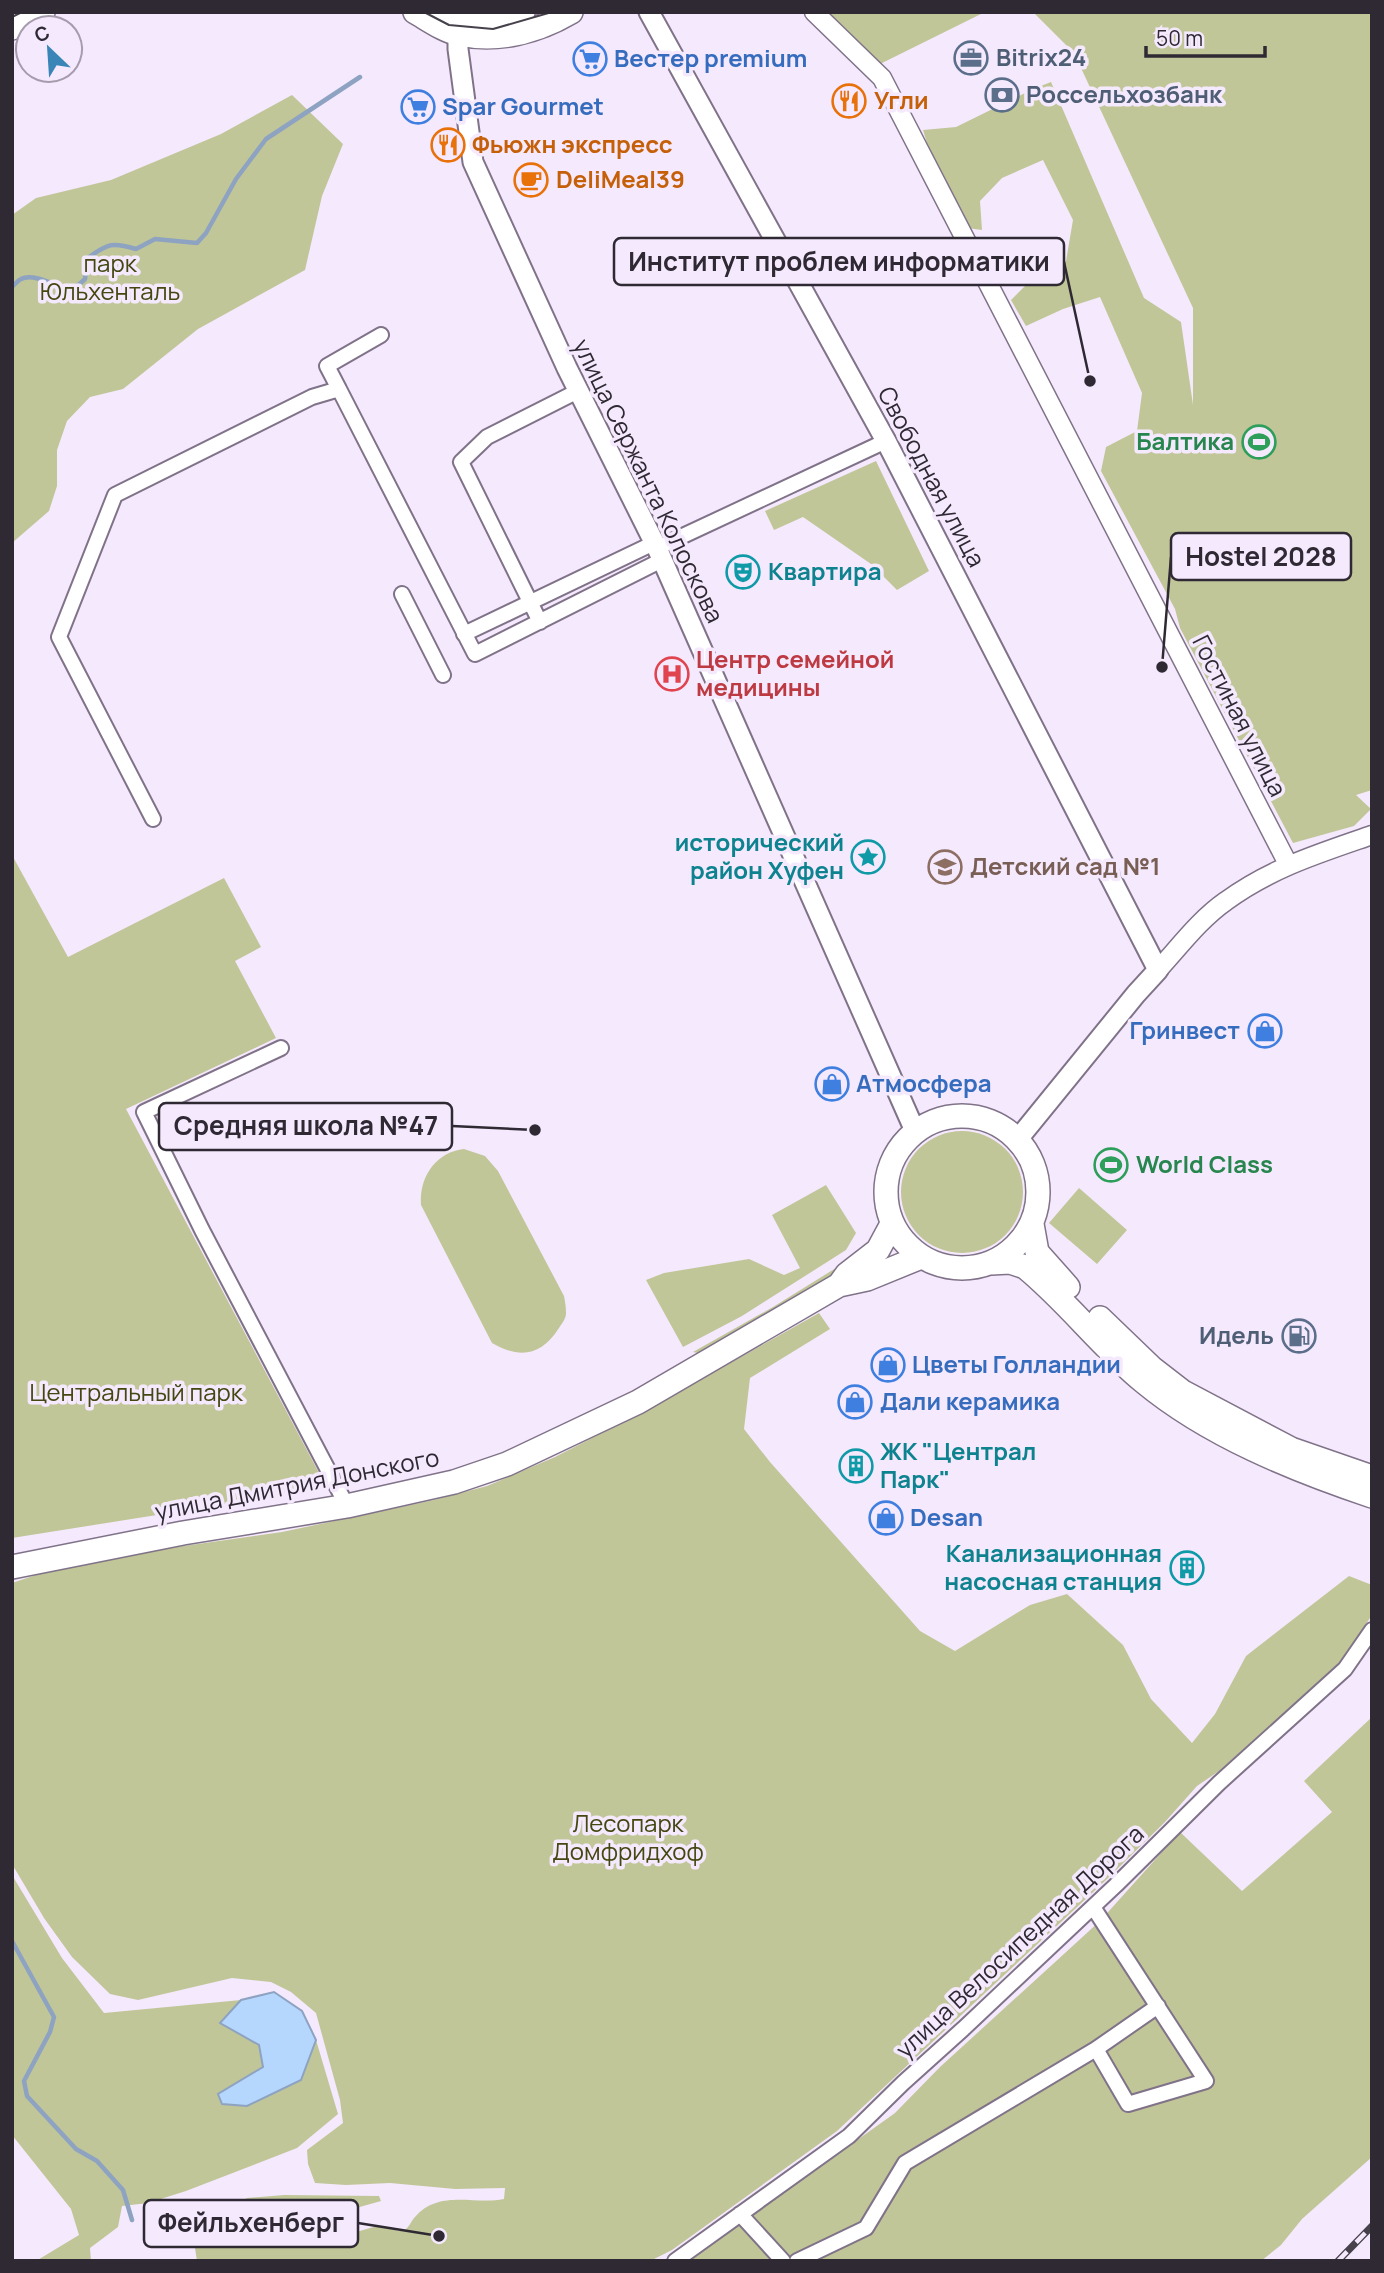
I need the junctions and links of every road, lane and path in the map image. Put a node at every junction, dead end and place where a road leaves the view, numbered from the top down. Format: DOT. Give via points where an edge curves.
graph roads {
  1 [pos="43,12"];
  2 [pos="415,12"];
  3 [pos="523,12"];
  4 [pos="571,12"];
  5 [pos="649,12"];
  6 [pos="814,12"];
  7 [pos="450,23"];
  8 [pos="12,28"];
  9 [pos="381,335"];
  10 [pos="340,389"];
  11 [pos="578,391"];
  12 [pos="886,441"];
  13 [pos="657,550"];
  14 [pos="402,594"];
  15 [pos="530,602"];
  16 [pos="540,622"];
  17 [pos="464,634"];
  18 [pos="443,675"];
  19 [pos="153,819"];
  20 [pos="1372,835"];
  21 [pos="1288,864"];
  22 [pos="1158,970"];
  23 [pos="281,1048"];
  24 [pos="915,1131"];
  25 [pos="1018,1139"];
  26 [pos="892,1224"];
  27 [pos="1032,1224"];
  28 [pos="920,1257"];
  29 [pos="991,1263"];
  30 [pos="839,1285"];
  31 [pos="1372,1477"];
  32 [pos="1372,1496"];
  33 [pos="347,1506"];
  34 [pos="12,1567"];
  35 [pos="1372,1630"];
  36 [pos="1093,1907"];
  37 [pos="1158,2006"];
  38 [pos="1096,2049"];
  39 [pos="740,2214"];
  40 [pos="675,2261"];
  41 [pos="783,2261"];
  42 [pos="797,2261"];
  1 -- 8 [label="main road"];
  2 -- 7 [label="main road"];
  3 -- 7 [label="main road"];
  4 -- 7 [label="main road" via="501,38"];
  5 -- 12 [label="main road, Свободная улица"];
  6 -- 21 [label="street, Гостиная улица" via="882,78"];
  7 -- 11 [label="main road, улица Сержанта Колоскова" via="458,49 473,162"];
  9 -- 10 [label="street" via="327,366"];
  10 -- 17 [label="street"];
  10 -- 19 [label="street" via="312,397 115,495 59,637"];
  11 -- 13 [label="main road, улица Сержанта Колоскова"];
  11 -- 15 [label="street" via="487,437 461,462"];
  12 -- 13 [label="street"];
  12 -- 22 [label="main road, Свободная улица"];
  13 -- 15 [label="street"];
  13 -- 16 [label="street"];
  13 -- 24 [label="main road, улица Сержанта Колоскова"];
  14 -- 18 [label="street"];
  15 -- 16 [label="street"];
  15 -- 17 [label="street"];
  16 -- 17 [label="street" via="474,654"];
  20 -- 21 [label="street"];
  21 -- 22 [label="street" via="1224,902"];
  22 -- 25 [label="main road"];
  23 -- 33 [label="street" via="144,1112"];
  24 -- 25 [label="main road" via="940,1118 968,1115 995,1122"];
  24 -- 26 [label="main road" via="897,1151 887,1174 886,1200"];
  25 -- 27 [label="main road" via="1034,1164 1039,1192"];
  26 -- 28 [label="main road"];
  26 -- 30 [label="main road, улица Дмитрия Донского" via="878,1250"];
  27 -- 29 [label="main road" via="1016,1246"];
  27 -- 31 [label="main road" via="1037,1252 1049,1267 1173,1385 1291,1449"];
  28 -- 29 [label="main road" via="943,1266"];
  28 -- 30 [label="main road, улица Дмитрия Донского"];
  29 -- 32 [label="main road" via="1025,1267 1142,1381 1182,1410 1282,1464"];
  30 -- 33 [label="main road, улица Дмитрия Донского" via="638,1402 532,1452 454,1482"];
  33 -- 34 [label="main road, улица Дмитрия Донского"];
  35 -- 36 [label="street, улица Велосипедная Дорога" via="1345,1668"];
  36 -- 37 [label="street"];
  36 -- 39 [label="street, улица Велосипедная Дорога" via="849,2136"];
  37 -- 38 [label="street"];
  37 -- 38 [label="street" via="1206,2081 1128,2104"];
  38 -- 42 [label="street" via="905,2163 866,2228"];
  39 -- 40 [label="street, улица Велосипедная Дорога"];
  39 -- 41 [label="street"];
}
